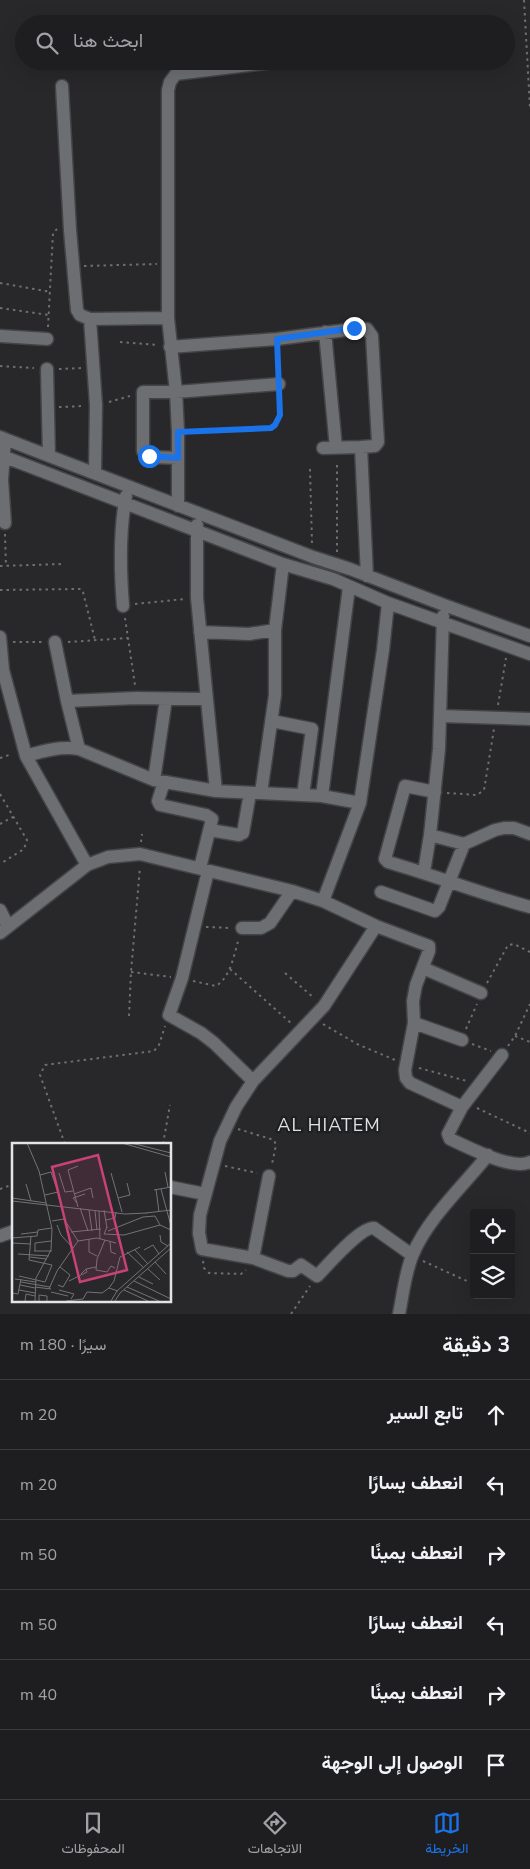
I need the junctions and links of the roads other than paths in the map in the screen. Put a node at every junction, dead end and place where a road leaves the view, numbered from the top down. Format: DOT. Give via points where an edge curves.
graph roads {
  1 [pos="208,70"];
  2 [pos="62,86"];
  3 [pos="168,318"];
  4 [pos="90,319"];
  5 [pos="325,332"];
  6 [pos="0,336"];
  7 [pos="47,339"];
  8 [pos="170,346"];
  9 [pos="47,370"];
  10 [pos="279,384"];
  11 [pos="176,392"];
  12 [pos="2,438"];
  13 [pos="360,447"];
  14 [pos="323,448"];
  15 [pos="336,448"];
  16 [pos="1,455"];
  17 [pos="49,456"];
  18 [pos="178,458"];
  19 [pos="95,473"];
  20 [pos="128,486"];
  21 [pos="124,503"];
  22 [pos="178,506"];
  23 [pos="197,513"];
  24 [pos="5,523"];
  25 [pos="196,531"];
  26 [pos="283,564"];
  27 [pos="368,576"];
  28 [pos="349,587"];
  29 [pos="388,603"];
  30 [pos="444,605"];
  31 [pos="123,606"];
  32 [pos="443,623"];
  33 [pos="275,630"];
  34 [pos="200,632"];
  35 [pos="530,636"];
  36 [pos="0,637"];
  37 [pos="0,642"];
  38 [pos="55,642"];
  39 [pos="530,654"];
  40 [pos="166,699"];
  41 [pos="206,699"];
  42 [pos="67,701"];
  43 [pos="440,716"];
  44 [pos="530,719"];
  45 [pos="272,721"];
  46 [pos="79,749"];
  47 [pos="26,756"];
  48 [pos="159,781"];
  49 [pos="216,791"];
  50 [pos="435,792"];
  51 [pos="256,793"];
  52 [pos="303,795"];
  53 [pos="322,796"];
  54 [pos="360,803"];
  55 [pos="210,830"];
  56 [pos="530,834"];
  57 [pos="430,835"];
  58 [pos="464,844"];
  59 [pos="87,865"];
  60 [pos="204,869"];
  61 [pos="424,872"];
  62 [pos="448,882"];
  63 [pos="292,890"];
  64 [pos="381,892"];
  65 [pos="323,901"];
  66 [pos="530,907"];
  67 [pos="0,910"];
  68 [pos="376,926"];
  69 [pos="242,928"];
  70 [pos="4,929"];
  71 [pos="423,968"];
  72 [pos="482,993"];
  73 [pos="414,1022"];
  74 [pos="462,1040"];
  75 [pos="502,1055"];
  76 [pos="253,1082"];
  77 [pos="464,1105"];
  78 [pos="488,1156"];
  79 [pos="530,1162"];
  80 [pos="269,1176"];
  81 [pos="171,1187"];
  82 [pos="205,1194"];
  83 [pos="12,1232"];
  84 [pos="0,1236"];
  85 [pos="412,1255"];
  86 [pos="253,1258"];
  87 [pos="399,1314"];
  1 -- 3 [label="street" via="176,74 168,90"];
  2 -- 4 [label="street" via="77,310"];
  3 -- 4 [label="street"];
  3 -- 8 [label="street"];
  4 -- 19 [label="street" via="96,405"];
  5 -- 8 [label="street" via="277,339"];
  5 -- 13 [label="street" via="363,328 371,332 378,442 375,446"];
  5 -- 15 [label="street"];
  6 -- 7 [label="street"];
  8 -- 11 [label="street"];
  9 -- 17 [label="street"];
  10 -- 11 [label="street"];
  11 -- 18 [label="street"];
  11 -- 18 [label="street" via="143,392 143,452 153,457"];
  12 -- 16 [label="street"];
  12 -- 17 [label="street"];
  13 -- 15 [label="street"];
  13 -- 27 [label="street"];
  14 -- 15 [label="street"];
  16 -- 21 [label="street"];
  16 -- 24 [label="street"];
  17 -- 19 [label="street"];
  18 -- 22 [label="street"];
  19 -- 20 [label="street"];
  20 -- 21 [label="street"];
  20 -- 22 [label="street"];
  21 -- 25 [label="street"];
  21 -- 31 [label="street" via="121,542"];
  22 -- 23 [label="street"];
  23 -- 25 [label="street"];
  23 -- 27 [label="street"];
  25 -- 26 [label="street"];
  25 -- 34 [label="street"];
  26 -- 28 [label="street"];
  26 -- 33 [label="street"];
  27 -- 30 [label="street"];
  28 -- 29 [label="street"];
  28 -- 53 [label="street"];
  29 -- 32 [label="street"];
  29 -- 54 [label="street"];
  30 -- 32 [label="street"];
  30 -- 35 [label="street"];
  32 -- 39 [label="street"];
  32 -- 43 [label="street"];
  33 -- 34 [label="street" via="250,634"];
  33 -- 45 [label="street"];
  34 -- 41 [label="street"];
  36 -- 37 [label="street"];
  37 -- 47 [label="street" via="3,670"];
  38 -- 42 [label="street"];
  40 -- 41 [label="street"];
  40 -- 42 [label="street"];
  40 -- 48 [label="street"];
  41 -- 49 [label="street"];
  42 -- 46 [label="street"];
  43 -- 44 [label="street"];
  43 -- 50 [label="street"];
  45 -- 51 [label="street"];
  45 -- 52 [label="street" via="312,729"];
  46 -- 47 [label="street" via="54,749"];
  46 -- 48 [label="street"];
  47 -- 59 [label="street"];
  48 -- 49 [label="street"];
  48 -- 55 [label="street" via="160,805 209,816 212,820"];
  49 -- 51 [label="street"];
  50 -- 57 [label="street"];
  50 -- 61 [label="street" via="405,786 384,857 388,862"];
  51 -- 52 [label="street"];
  51 -- 55 [label="street" via="243,833"];
  52 -- 53 [label="street"];
  53 -- 54 [label="street"];
  54 -- 65 [label="street"];
  55 -- 60 [label="street"];
  56 -- 58 [label="street" via="504,828"];
  57 -- 58 [label="street"];
  57 -- 61 [label="street"];
  58 -- 62 [label="street"];
  59 -- 60 [label="street" via="108,857 140,854"];
  59 -- 70 [label="street"];
  60 -- 63 [label="street"];
  60 -- 76 [label="street" via="182,978 169,1015 214,1043"];
  61 -- 62 [label="street"];
  62 -- 64 [label="street" via="435,911"];
  62 -- 66 [label="street"];
  63 -- 65 [label="street"];
  63 -- 69 [label="street" via="270,923 261,928"];
  65 -- 68 [label="street"];
  67 -- 70 [label="street"];
  68 -- 71 [label="street" via="430,946"];
  68 -- 76 [label="street" via="324,1006"];
  71 -- 72 [label="street"];
  71 -- 73 [label="street" via="413,1001"];
  73 -- 74 [label="street"];
  73 -- 77 [label="street" via="406,1078 410,1083"];
  75 -- 77 [label="street"];
  76 -- 82 [label="street" via="226,1125"];
  77 -- 78 [label="street" via="448,1132 449,1137"];
  78 -- 79 [label="street" via="516,1165"];
  78 -- 85 [label="street" via="442,1209"];
  80 -- 86 [label="street"];
  81 -- 82 [label="street"];
  82 -- 86 [label="street" via="199,1224 202,1249"];
  83 -- 84 [label="street"];
  85 -- 86 [label="street" via="374,1228 369,1228 317,1276 301,1265 288,1271"];
  85 -- 87 [label="street"];
}
